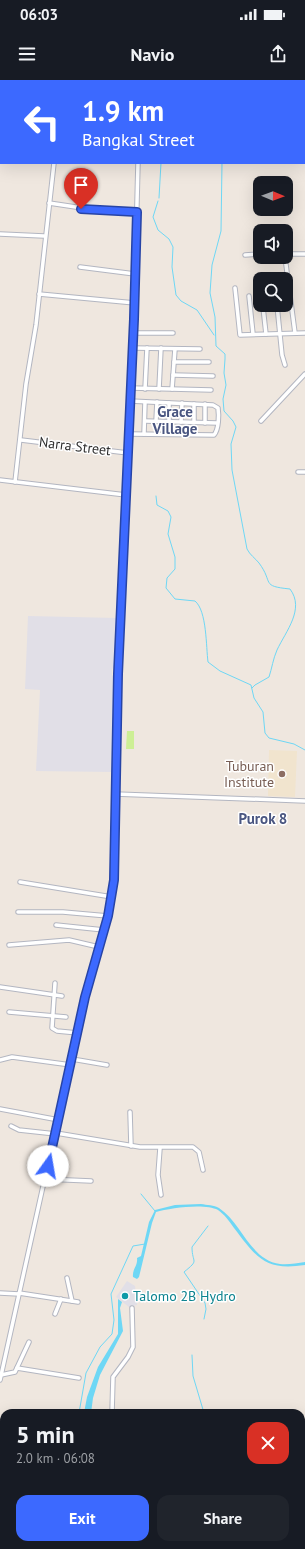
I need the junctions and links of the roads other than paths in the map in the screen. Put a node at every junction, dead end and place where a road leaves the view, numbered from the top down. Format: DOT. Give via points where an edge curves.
graph roads {
  1 [pos="54,164"];
  2 [pos="138,164"];
  3 [pos="49,203"];
  4 [pos="137,212"];
  5 [pos="0,234"];
  6 [pos="44,236"];
  7 [pos="253,254"];
  8 [pos="293,254"];
  9 [pos="305,254"];
  10 [pos="245,255"];
  11 [pos="286,264"];
  12 [pos="80,267"];
  13 [pos="135,274"];
  14 [pos="234,288"];
  15 [pos="39,294"];
  16 [pos="250,296"];
  17 [pos="135,303"];
  18 [pos="264,312"];
  19 [pos="278,312"];
  20 [pos="134,333"];
  21 [pos="173,333"];
  22 [pos="280,333"];
  23 [pos="294,333"];
  24 [pos="305,333"];
  25 [pos="253,334"];
  26 [pos="266,334"];
  27 [pos="133,348"];
  28 [pos="147,348"];
  29 [pos="161,348"];
  30 [pos="174,348"];
  31 [pos="200,349"];
  32 [pos="174,362"];
  33 [pos="209,362"];
  34 [pos="285,365"];
  35 [pos="305,374"];
  36 [pos="173,375"];
  37 [pos="213,376"];
  38 [pos="131,388"];
  39 [pos="146,389"];
  40 [pos="159,389"];
  41 [pos="172,389"];
  42 [pos="211,390"];
  43 [pos="130,401"];
  44 [pos="145,402"];
  45 [pos="157,402"];
  46 [pos="170,403"];
  47 [pos="182,403"];
  48 [pos="194,404"];
  49 [pos="205,404"];
  50 [pos="261,420"];
  51 [pos="144,421"];
  52 [pos="156,421"];
  53 [pos="169,422"];
  54 [pos="181,422"];
  55 [pos="194,422"];
  56 [pos="205,423"];
  57 [pos="217,423"];
  58 [pos="129,434"];
  59 [pos="144,434"];
  60 [pos="21,440"];
  61 [pos="128,453"];
  62 [pos="298,472"];
  63 [pos="305,472"];
  64 [pos="0,480"];
  65 [pos="16,482"];
  66 [pos="126,495"];
  67 [pos="115,794"];
  68 [pos="305,800"];
  69 [pos="20,882"];
  70 [pos="112,897"];
  71 [pos="18,912"];
  72 [pos="108,916"];
  73 [pos="56,925"];
  74 [pos="104,930"];
  75 [pos="9,944"];
  76 [pos="99,947"];
  77 [pos="55,983"];
  78 [pos="0,987"];
  79 [pos="54,994"];
  80 [pos="62,996"];
  81 [pos="8,1012"];
  82 [pos="52,1016"];
  83 [pos="66,1017"];
  84 [pos="78,1033"];
  85 [pos="72,1059"];
  86 [pos="0,1060"];
  87 [pos="71,1065"];
  88 [pos="108,1065"];
  89 [pos="0,1109"];
  90 [pos="130,1112"];
  91 [pos="59,1120"];
  92 [pos="11,1126"];
  93 [pos="56,1133"];
  94 [pos="132,1146"];
  95 [pos="160,1148"];
  96 [pos="203,1170"];
  97 [pos="45,1179"];
  98 [pos="91,1181"];
  99 [pos="160,1195"];
  100 [pos="67,1278"];
  101 [pos="0,1293"];
  102 [pos="19,1293"];
  103 [pos="61,1298"];
  104 [pos="72,1301"];
  105 [pos="78,1302"];
  106 [pos="132,1308"];
  107 [pos="55,1314"];
  108 [pos="29,1342"];
  109 [pos="17,1368"];
  110 [pos="1,1375"];
  111 [pos="78,1378"];
  112 [pos="0,1380"];
  113 [pos="112,1409"];
  1 -- 3 [label="street"];
  2 -- 4 [label="street"];
  3 -- 4 [label="street" via="84,209"];
  3 -- 6 [label="street"];
  4 -- 13 [label="street"];
  5 -- 6 [label="street"];
  6 -- 15 [label="street"];
  7 -- 10 [label="street"];
  8 -- 9 [label="street"];
  11 -- 23 [label="street"];
  12 -- 13 [label="street"];
  13 -- 17 [label="street"];
  14 -- 25 [label="street" via="240,335"];
  15 -- 17 [label="street"];
  15 -- 60 [label="street"];
  16 -- 25 [label="street"];
  17 -- 20 [label="street"];
  18 -- 26 [label="street"];
  19 -- 22 [label="street"];
  20 -- 21 [label="street"];
  20 -- 27 [label="street"];
  22 -- 23 [label="street"];
  22 -- 26 [label="street"];
  22 -- 34 [label="street"];
  23 -- 24 [label="street"];
  25 -- 26 [label="street"];
  27 -- 28 [label="street"];
  27 -- 38 [label="street"];
  28 -- 29 [label="street"];
  28 -- 39 [label="street"];
  29 -- 30 [label="street"];
  29 -- 40 [label="street"];
  30 -- 31 [label="street"];
  30 -- 32 [label="street"];
  32 -- 33 [label="street"];
  32 -- 36 [label="street"];
  35 -- 50 [label="street"];
  36 -- 37 [label="street"];
  36 -- 41 [label="street"];
  38 -- 39 [label="street"];
  38 -- 43 [label="street"];
  39 -- 40 [label="street"];
  40 -- 41 [label="street"];
  41 -- 42 [label="street"];
  43 -- 44 [label="street"];
  43 -- 58 [label="street"];
  44 -- 45 [label="street"];
  44 -- 51 [label="street"];
  45 -- 46 [label="street"];
  45 -- 52 [label="street"];
  46 -- 47 [label="street"];
  46 -- 53 [label="street"];
  47 -- 48 [label="street"];
  47 -- 54 [label="street"];
  48 -- 49 [label="street"];
  48 -- 55 [label="street"];
  49 -- 56 [label="street"];
  49 -- 57 [label="street" via="218,408"];
  51 -- 52 [label="street"];
  51 -- 59 [label="street"];
  52 -- 53 [label="street"];
  53 -- 54 [label="street"];
  54 -- 55 [label="street"];
  55 -- 56 [label="street"];
  56 -- 57 [label="street"];
  57 -- 59 [label="street" via="215,435"];
  58 -- 59 [label="street"];
  58 -- 61 [label="street"];
  60 -- 61 [label="street, Narra Street"];
  60 -- 65 [label="street"];
  61 -- 66 [label="street"];
  62 -- 63 [label="street"];
  64 -- 65 [label="street"];
  65 -- 66 [label="street"];
  66 -- 67 [label="street"];
  67 -- 68 [label="street"];
  67 -- 70 [label="street" via="115,873"];
  69 -- 70 [label="street"];
  70 -- 72 [label="street"];
  71 -- 72 [label="street" via="54,911"];
  72 -- 74 [label="street"];
  73 -- 74 [label="street"];
  74 -- 76 [label="street"];
  75 -- 76 [label="street" via="69,940"];
  76 -- 84 [label="street"];
  77 -- 79 [label="street"];
  78 -- 79 [label="street"];
  79 -- 80 [label="street"];
  79 -- 82 [label="street"];
  81 -- 82 [label="street"];
  82 -- 83 [label="street"];
  82 -- 84 [label="street" via="53,1030"];
  84 -- 85 [label="street"];
  85 -- 87 [label="street"];
  85 -- 88 [label="street"];
  86 -- 87 [label="street" via="12,1057"];
  87 -- 91 [label="street"];
  89 -- 91 [label="street"];
  90 -- 94 [label="street"];
  91 -- 93 [label="street"];
  92 -- 93 [label="street" via="24,1131"];
  93 -- 94 [label="street"];
  93 -- 97 [label="street"];
  94 -- 95 [label="street"];
  95 -- 96 [label="street" via="197,1149"];
  95 -- 99 [label="street"];
  97 -- 98 [label="street"];
  97 -- 102 [label="street"];
  100 -- 104 [label="street"];
  101 -- 102 [label="street"];
  102 -- 103 [label="street"];
  102 -- 110 [label="street"];
  103 -- 104 [label="street"];
  103 -- 107 [label="street"];
  104 -- 105 [label="street"];
  106 -- 113 [label="street" via="133,1347 113,1377"];
  108 -- 109 [label="street"];
  109 -- 110 [label="street" via="14,1373"];
  109 -- 111 [label="street"];
  110 -- 112 [label="street"];
}
